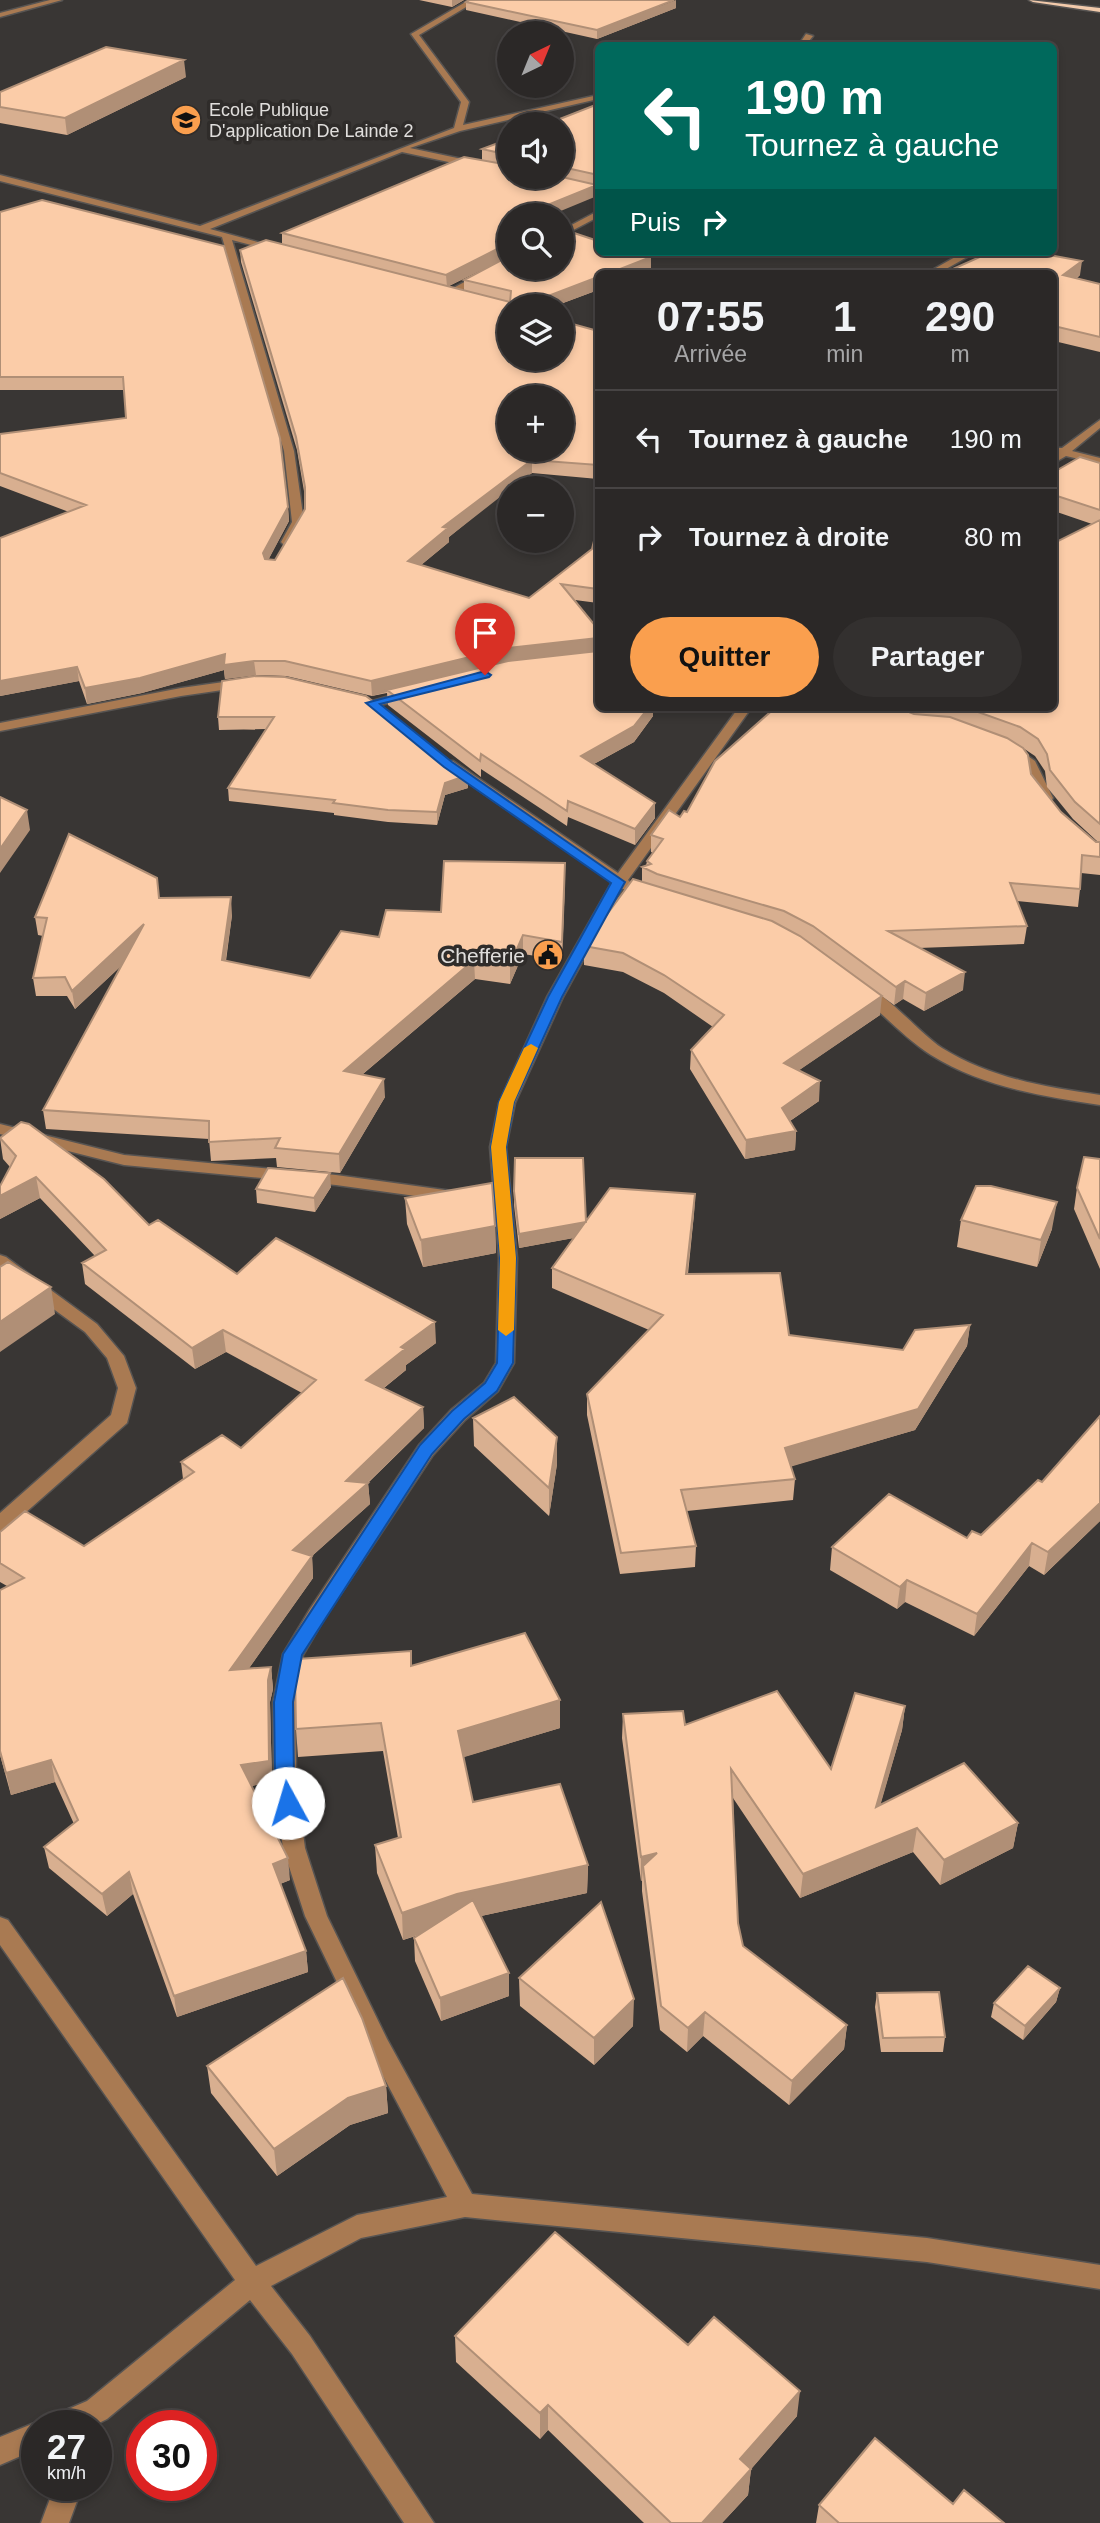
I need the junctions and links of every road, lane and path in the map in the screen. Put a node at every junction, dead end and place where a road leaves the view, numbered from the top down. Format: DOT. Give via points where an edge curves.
graph roads {
  1 [pos="58,0"];
  2 [pos="474,0"];
  3 [pos="1033,0"];
  4 [pos="1094,0"];
  5 [pos="1100,1"];
  6 [pos="1100,10"];
  7 [pos="0,15"];
  8 [pos="809,36"];
  9 [pos="804,42"];
  10 [pos="595,98"];
  11 [pos="458,129"];
  12 [pos="401,149"];
  13 [pos="497,169"];
  14 [pos="0,178"];
  15 [pos="574,187"];
  16 [pos="595,191"];
  17 [pos="595,216"];
  18 [pos="574,227"];
  19 [pos="201,229"];
  20 [pos="226,236"];
  21 [pos="292,253"];
  22 [pos="964,256"];
  23 [pos="497,267"];
  24 [pos="938,270"];
  25 [pos="436,290"];
  26 [pos="449,293"];
  27 [pos="461,296"];
  28 [pos="1100,423"];
  29 [pos="1057,450"];
  30 [pos="1066,452"];
  31 [pos="1057,458"];
  32 [pos="1100,461"];
  33 [pos="279,558"];
  34 [pos="256,682"];
  35 [pos="421,691"];
  36 [pos="371,705"];
  37 [pos="743,711"];
  38 [pos="0,727"];
  39 [pos="999,744"];
  40 [pos="437,755"];
  41 [pos="1052,805"];
  42 [pos="619,882"];
  43 [pos="640,892"];
  44 [pos="850,981"];
  45 [pos="1100,1100"];
  46 [pos="10,1136"];
  47 [pos="465,1198"];
  48 [pos="0,1261"];
  49 [pos="0,1524"];
  50 [pos="0,1927"];
  51 [pos="465,2205"];
  52 [pos="1100,2277"];
  53 [pos="252,2282"];
  54 [pos="103,2410"];
  55 [pos="21,2442"];
  56 [pos="0,2451"];
  57 [pos="63,2501"];
  58 [pos="55,2523"];
  59 [pos="420,2523"];
  1 -- 7 [label="street"];
  2 -- 11 [label="street" via="415,34 465,102"];
  3 -- 6 [label="main road"];
  4 -- 5 [label="main road"];
  8 -- 9 [label="street"];
  10 -- 11 [label="street"];
  11 -- 12 [label="street"];
  12 -- 13 [label="street"];
  12 -- 19 [label="street"];
  14 -- 19 [label="street"];
  15 -- 16 [label="street"];
  17 -- 18 [label="street"];
  19 -- 20 [label="street"];
  20 -- 21 [label="street"];
  20 -- 33 [label="street" via="289,451 298,522"];
  22 -- 24 [label="street"];
  23 -- 26 [label="street"];
  25 -- 26 [label="street"];
  26 -- 27 [label="street"];
  28 -- 30 [label="street"];
  29 -- 30 [label="street"];
  30 -- 31 [label="street"];
  30 -- 32 [label="street"];
  34 -- 38 [label="street"];
  35 -- 36 [label="street"];
  37 -- 42 [label="street"];
  39 -- 41 [label="street" via="1028,760 1038,789"];
  40 -- 42 [label="street"];
  42 -- 43 [label="street"];
  42 -- 51 [label="street" via="555,997 507,1102 498,1147 498,1202 508,1258 505,1363 491,1387 426,1450 324,1604 293,1654 284,1702 285,1780 294,1848 316,1916 379,2046"];
  44 -- 45 [label="street" via="961,1066 1042,1092"];
  46 -- 47 [label="street" via="124,1160 336,1180"];
  48 -- 49 [label="street" via="91,1328 115,1356 127,1388 120,1418"];
  50 -- 53 [label="street"];
  51 -- 52 [label="street" via="927,2249"];
  51 -- 53 [label="street" via="357,2227"];
  53 -- 54 [label="street"];
  53 -- 59 [label="street" via="301,2345"];
  55 -- 56 [label="street"];
  57 -- 58 [label="street"];
}
